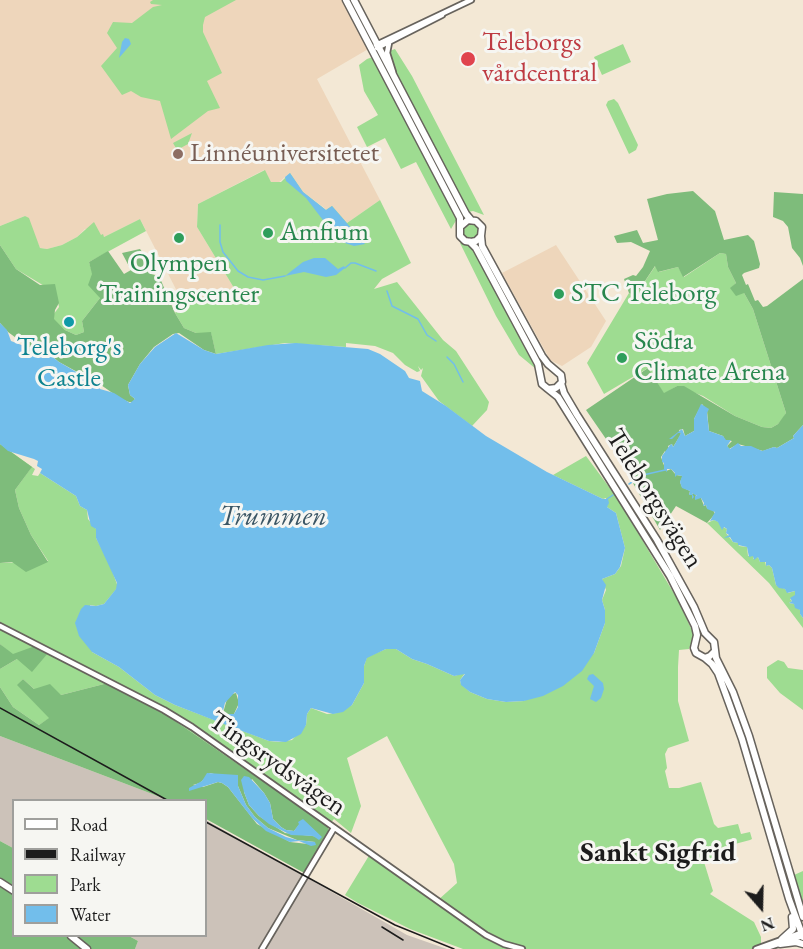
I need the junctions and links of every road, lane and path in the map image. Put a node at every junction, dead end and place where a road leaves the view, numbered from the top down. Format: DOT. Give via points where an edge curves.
graph roads {
  1 [pos="346,0"];
  2 [pos="354,0"];
  3 [pos="471,0"];
  4 [pos="443,13"];
  5 [pos="390,42"];
  6 [pos="375,47"];
  7 [pos="393,72"];
  8 [pos="471,219"];
  9 [pos="460,226"];
  10 [pos="481,236"];
  11 [pos="470,242"];
  12 [pos="554,369"];
  13 [pos="541,377"];
  14 [pos="561,383"];
  15 [pos="548,389"];
  16 [pos="0,626"];
  17 [pos="709,638"];
  18 [pos="697,641"];
  19 [pos="714,652"];
  20 [pos="705,658"];
  21 [pos="333,828"];
  22 [pos="791,905"];
  23 [pos="803,917"];
  24 [pos="802,935"];
  25 [pos="72,937"];
  26 [pos="781,942"];
  27 [pos="803,944"];
  28 [pos="87,949"];
  29 [pos="262,949"];
  30 [pos="522,949"];
  31 [pos="756,949"];
  32 [pos="763,949"];
  1 -- 6 [label="main road"];
  2 -- 6 [label="main road"];
  3 -- 4 [label="street"];
  4 -- 5 [label="street"];
  4 -- 6 [label="street"];
  5 -- 6 [label="street"];
  5 -- 7 [label="street" via="387,52"];
  6 -- 7 [label="main road"];
  6 -- 9 [label="main road" via="460,218"];
  7 -- 8 [label="main road"];
  8 -- 9 [label="main road"];
  8 -- 10 [label="main road" via="480,225"];
  9 -- 11 [label="main road" via="460,236"];
  10 -- 11 [label="main road"];
  10 -- 12 [label="main road" via="482,246 542,356"];
  11 -- 13 [label="main road" via="538,364"];
  12 -- 13 [label="main road" via="546,370"];
  12 -- 14 [label="main road" via="561,375"];
  13 -- 15 [label="main road"];
  14 -- 15 [label="main road"];
  14 -- 17 [label="main road, Teleborgsvägen" via="577,415 677,573"];
  15 -- 18 [label="main road, Teleborgsvägen" via="558,397 650,542 688,609"];
  16 -- 21 [label="street, Tingsrydsvägen" via="192,727"];
  17 -- 18 [label="main road"];
  17 -- 19 [label="main road" via="715,645"];
  18 -- 20 [label="main road" via="696,653"];
  19 -- 20 [label="main road"];
  19 -- 23 [label="main road" via="749,736"];
  20 -- 22 [label="main road" via="716,670 742,739"];
  21 -- 29 [label="street"];
  21 -- 30 [label="street, Tingsrydsvägen" via="486,935"];
  22 -- 24 [label="main road"];
  22 -- 26 [label="main road" via="794,926"];
  24 -- 26 [label="street"];
  25 -- 28 [label="main road"];
  26 -- 27 [label="main road"];
  26 -- 31 [label="street"];
  26 -- 32 [label="street"];
}
